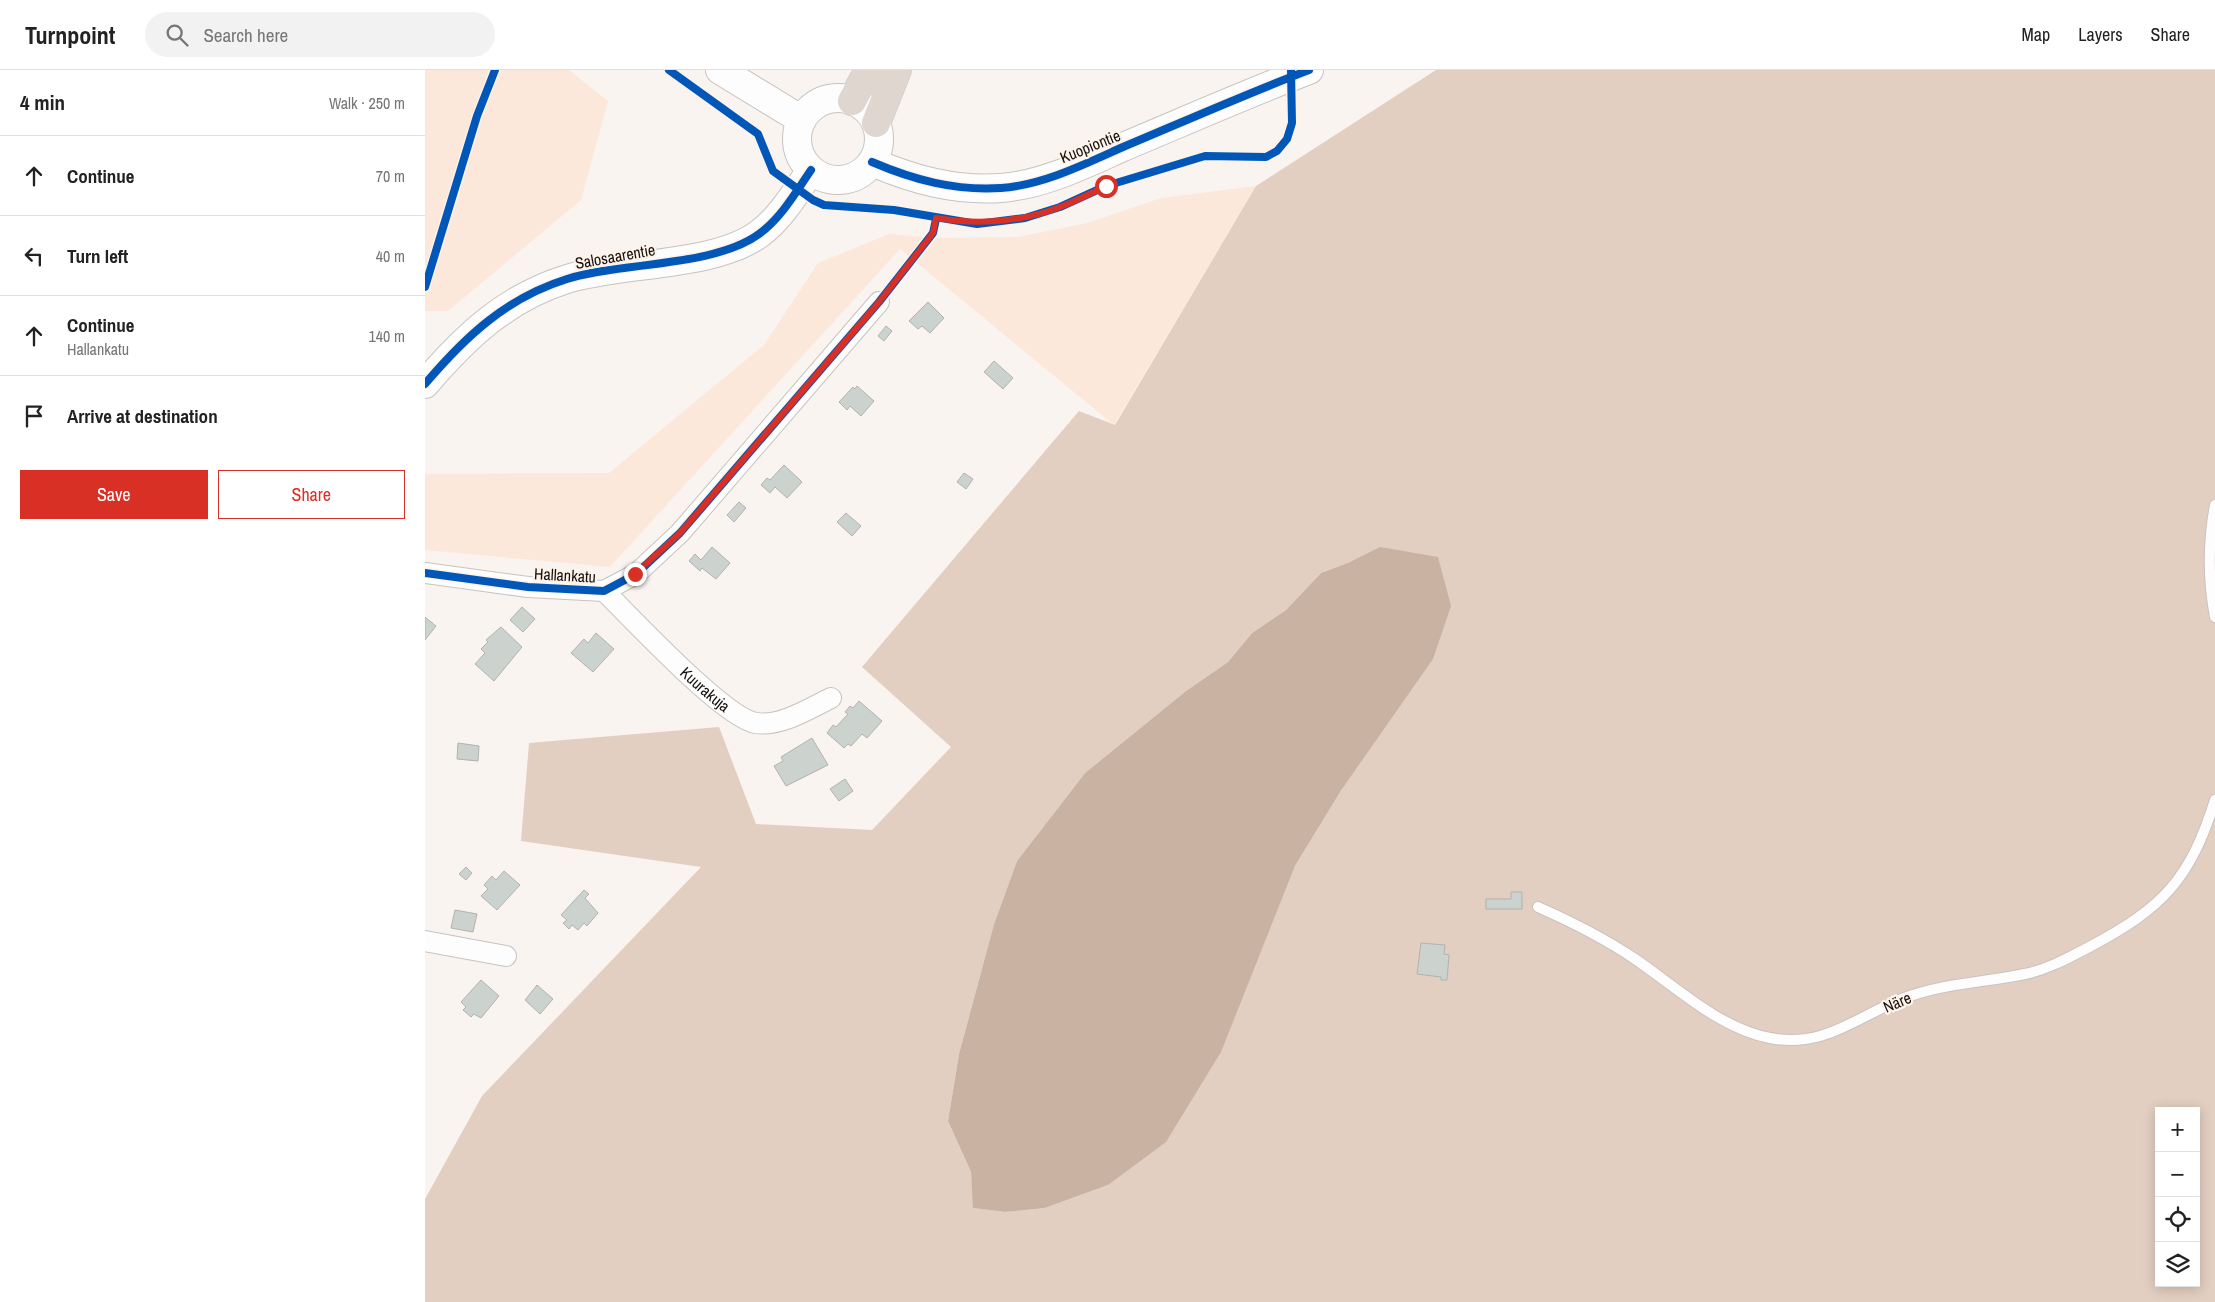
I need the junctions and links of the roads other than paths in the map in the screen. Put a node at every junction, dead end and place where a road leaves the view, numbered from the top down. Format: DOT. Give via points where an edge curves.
graph roads {
  1 [pos="719,70"];
  2 [pos="869,70"];
  3 [pos="897,70"];
  4 [pos="1309,70"];
  5 [pos="852,101"];
  6 [pos="802,120"];
  7 [pos="875,123"];
  8 [pos="872,162"];
  9 [pos="811,170"];
  10 [pos="879,302"];
  11 [pos="425,384"];
  12 [pos="2215,505"];
  13 [pos="425,573"];
  14 [pos="604,591"];
  15 [pos="2215,617"];
  16 [pos="831,698"];
  17 [pos="2215,800"];
  18 [pos="1538,908"];
  19 [pos="425,941"];
  20 [pos="506,956"];
  1 -- 6 [label="street"];
  2 -- 5 [label="highway"];
  3 -- 7 [label="highway"];
  4 -- 8 [label="street, Kuopiontie" via="1029,184 976,189 945,186 903,175"];
  5 -- 6 [label="street" via="838,98 823,101"];
  5 -- 7 [label="street" via="866,110"];
  6 -- 9 [label="street" via="797,135 799,150"];
  7 -- 8 [label="street" via="879,139"];
  8 -- 9 [label="street" via="859,174 843,179 826,178"];
  9 -- 11 [label="street, Salosaarentie" via="776,217 758,235 710,253 604,270 566,279 532,293 499,311 468,336"];
  10 -- 14 [label="street, Hallankatu" via="680,533 635,574"];
  12 -- 15 [label="lane" via="2209,550"];
  13 -- 14 [label="street, Hallankatu" via="527,587"];
  14 -- 16 [label="street, Kuurakuja" via="713,697 738,715 756,723 771,722"];
  17 -- 18 [label="lane, Näre" via="2187,867 2162,899 2130,924 2047,968 1929,990 1890,1004 1840,1030 1812,1038 1771,1038 1733,1024 1684,995 1614,945"];
  19 -- 20 [label="street"];
}
